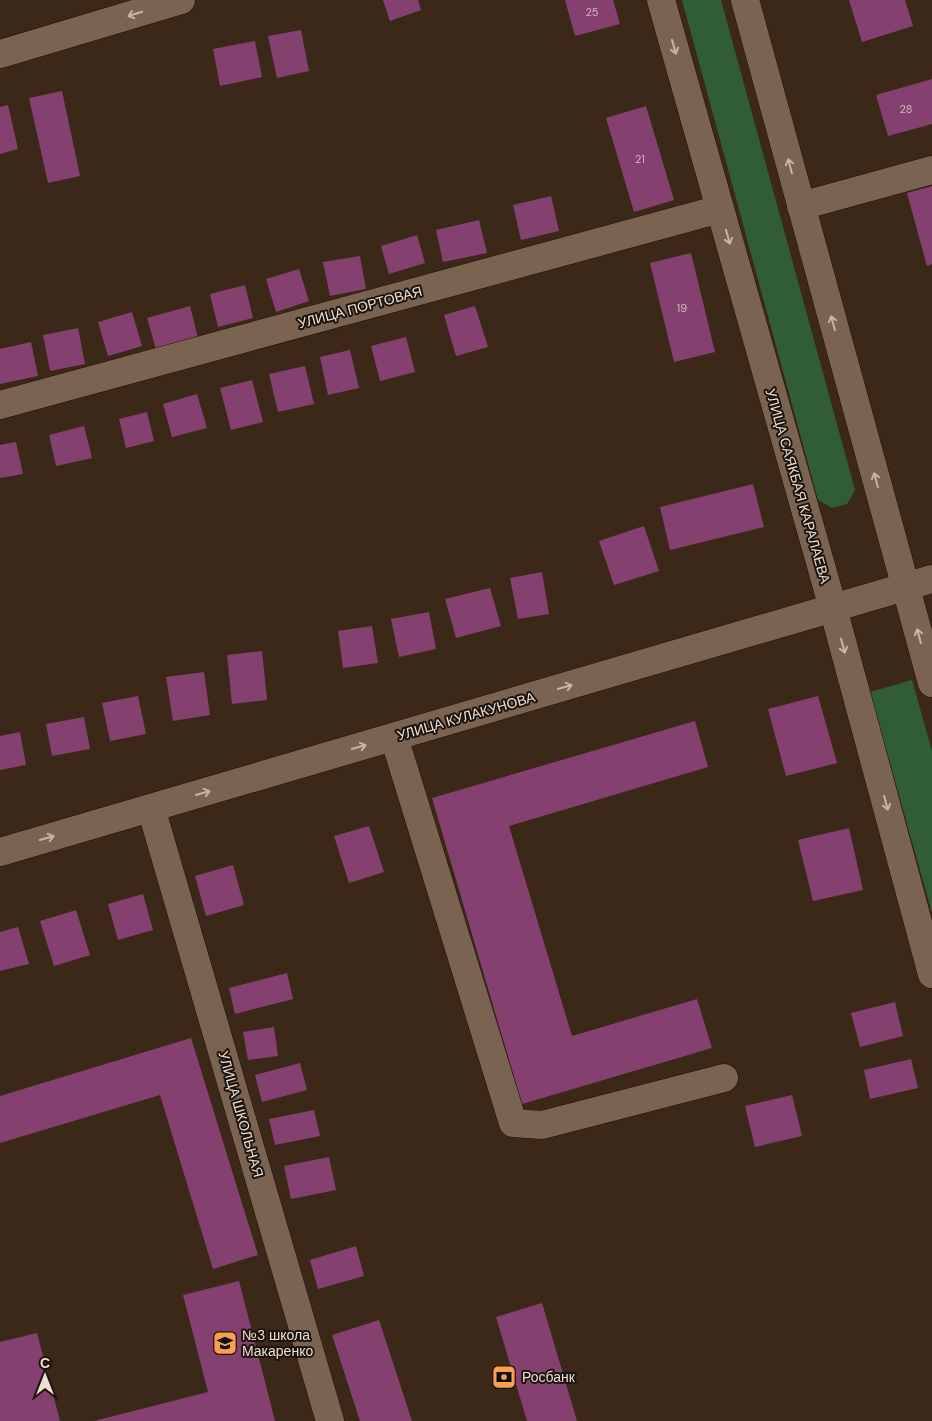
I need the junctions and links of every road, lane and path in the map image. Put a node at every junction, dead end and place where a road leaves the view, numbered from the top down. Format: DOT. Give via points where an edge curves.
graph roads {
  1 [pos="181,0"];
  2 [pos="661,0"];
  3 [pos="745,0"];
  4 [pos="0,54"];
  5 [pos="932,170"];
  6 [pos="801,206"];
  7 [pos="720,209"];
  8 [pos="0,405"];
  9 [pos="932,579"];
  10 [pos="906,587"];
  11 [pos="833,608"];
  12 [pos="932,683"];
  13 [pos="394,737"];
  14 [pos="151,808"];
  15 [pos="0,852"];
  16 [pos="932,974"];
  17 [pos="724,1078"];
  18 [pos="330,1421"];
  1 -- 4 [label="street, one-way"];
  2 -- 7 [label="street, УЛИЦА САЯКБАЯ КАРАЛАЕВА, one-way"];
  6 -- 3 [label="street, one-way"];
  5 -- 6 [label="street"];
  10 -- 6 [label="street, one-way"];
  7 -- 8 [label="street, УЛИЦА ПОРТОВАЯ"];
  7 -- 11 [label="street, УЛИЦА САЯКБАЯ КАРАЛАЕВА, one-way"];
  9 -- 10 [label="street, УЛИЦА КУЛАКУНОВА"];
  10 -- 11 [label="street, УЛИЦА КУЛАКУНОВА"];
  12 -- 10 [label="street, one-way"];
  13 -- 11 [label="street, УЛИЦА КУЛАКУНОВА, one-way"];
  11 -- 16 [label="street, УЛИЦА САЯКБАЯ КАРАЛАЕВА, one-way"];
  14 -- 13 [label="street, УЛИЦА КУЛАКУНОВА, one-way"];
  13 -- 17 [label="street" via="513,1123 542,1125"];
  15 -- 14 [label="street, УЛИЦА КУЛАКУНОВА, one-way"];
  14 -- 18 [label="street, УЛИЦА ШКОЛЬНАЯ"];
}
